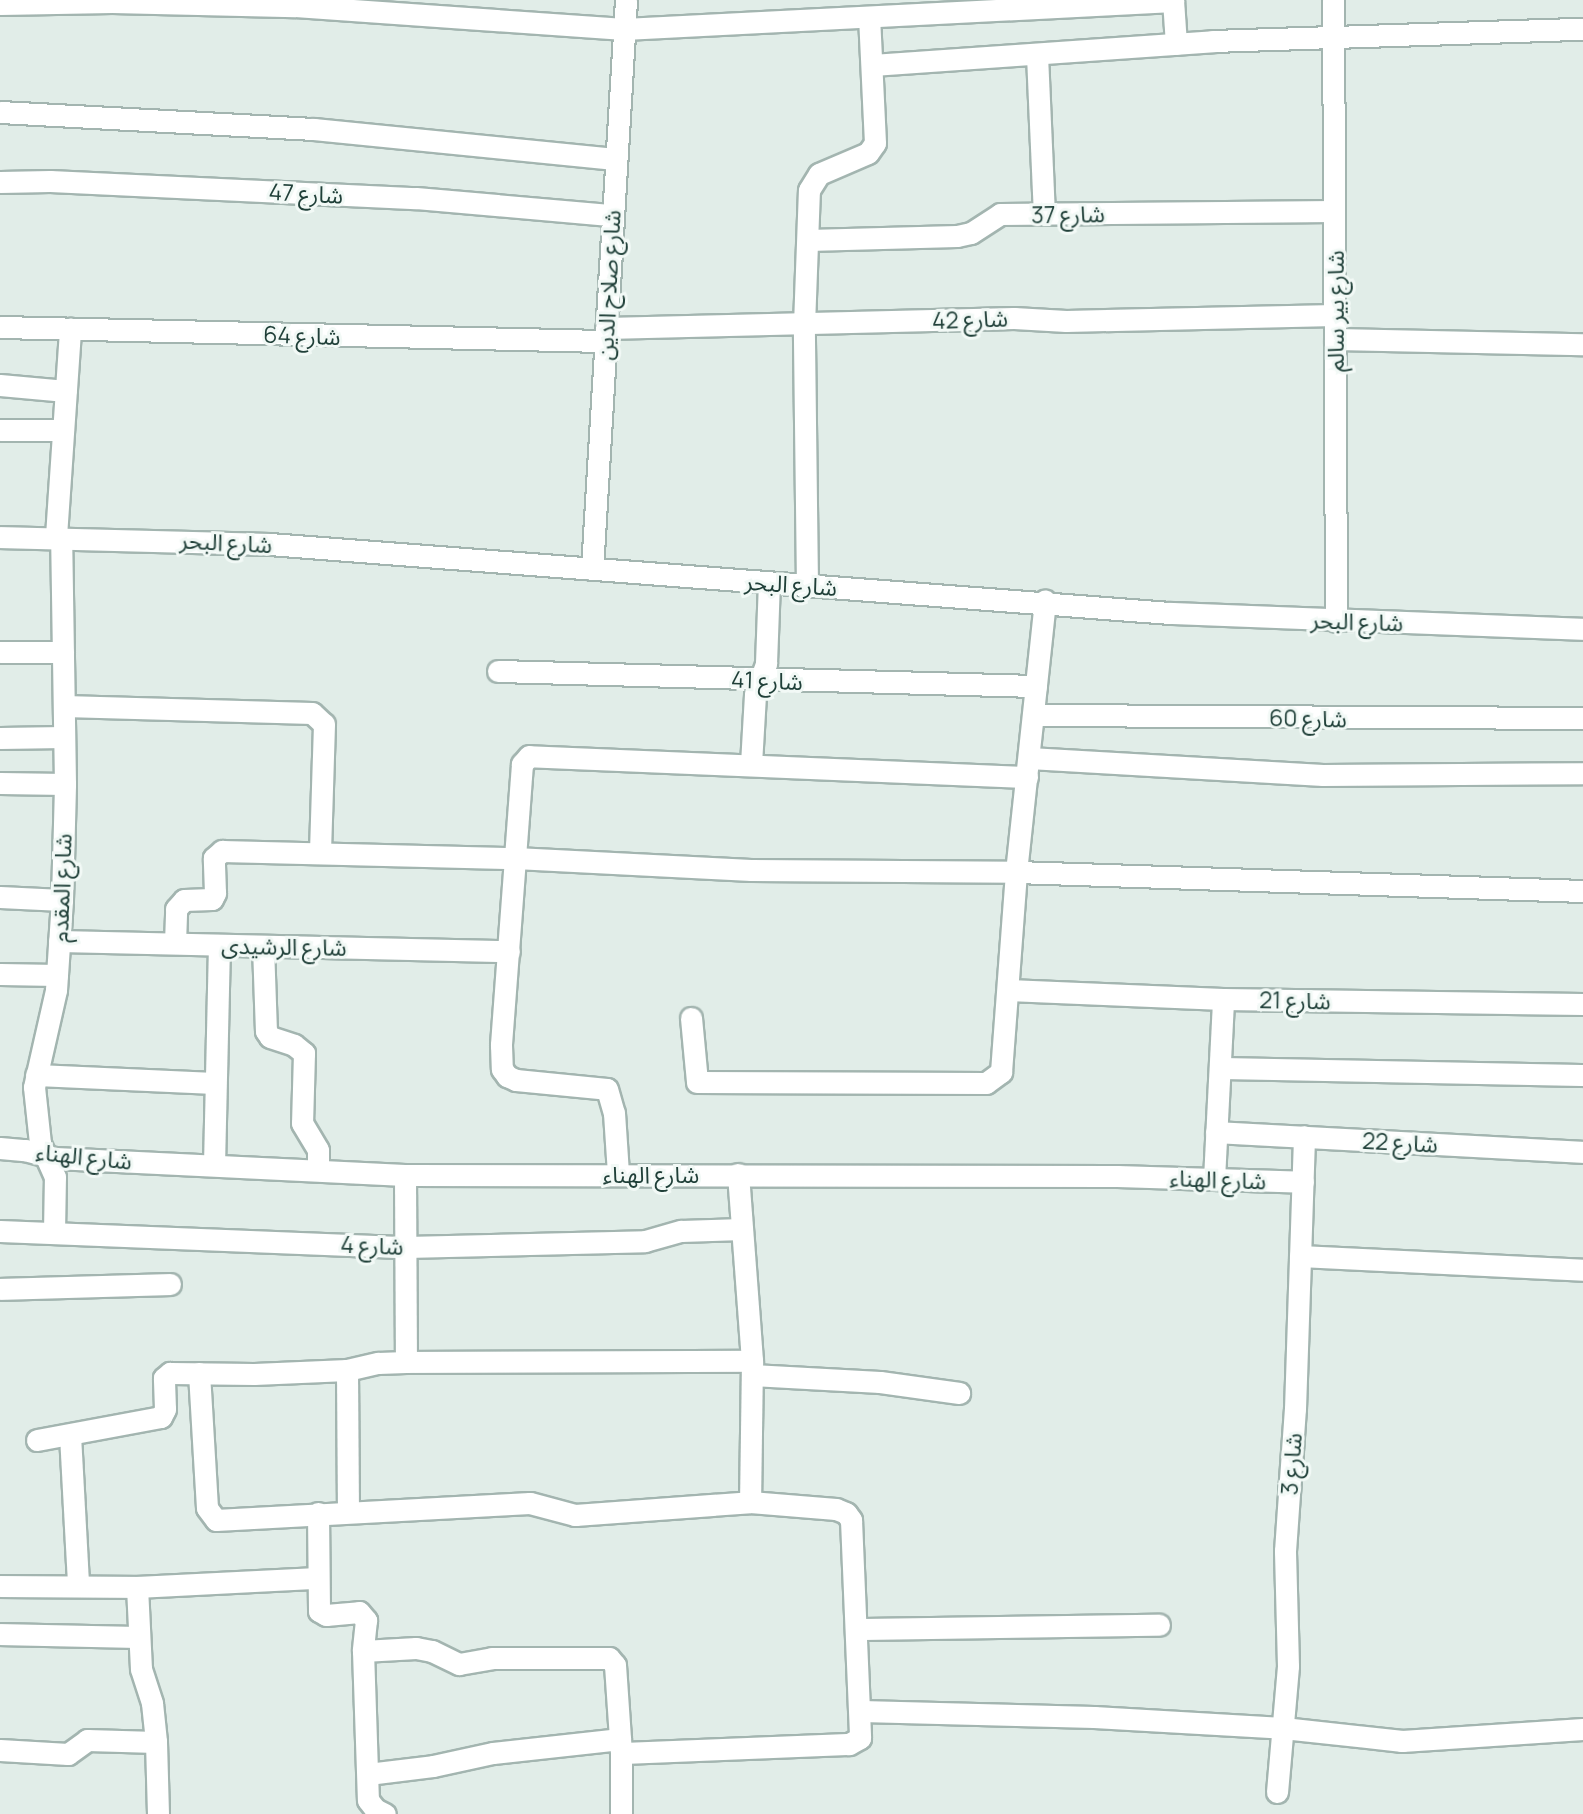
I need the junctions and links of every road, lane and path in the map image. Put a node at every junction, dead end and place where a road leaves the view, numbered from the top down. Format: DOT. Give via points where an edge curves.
graph roads {
  1 [pos="626,0"];
  2 [pos="1173,0"];
  3 [pos="1333,0"];
  4 [pos="44,1"];
  5 [pos="181,2"];
  6 [pos="0,4"];
  7 [pos="869,18"];
  8 [pos="624,29"];
  9 [pos="1583,29"];
  10 [pos="1332,37"];
  11 [pos="1176,44"];
  12 [pos="1037,55"];
  13 [pos="872,65"];
  14 [pos="0,112"];
  15 [pos="615,159"];
  16 [pos="0,182"];
  17 [pos="1334,211"];
  18 [pos="1044,214"];
  19 [pos="612,215"];
  20 [pos="808,240"];
  21 [pos="1335,315"];
  22 [pos="804,325"];
  23 [pos="0,327"];
  24 [pos="70,327"];
  25 [pos="605,335"];
  26 [pos="1335,339"];
  27 [pos="1583,344"];
  28 [pos="0,385"];
  29 [pos="66,391"];
  30 [pos="0,430"];
  31 [pos="63,430"];
  32 [pos="0,537"];
  33 [pos="58,537"];
  34 [pos="592,569"];
  35 [pos="769,583"];
  36 [pos="807,586"];
  37 [pos="1045,601"];
  38 [pos="1336,621"];
  39 [pos="1583,629"];
  40 [pos="0,652"];
  41 [pos="63,652"];
  42 [pos="498,671"];
  43 [pos="761,680"];
  44 [pos="1036,686"];
  45 [pos="64,706"];
  46 [pos="1033,715"];
  47 [pos="1583,719"];
  48 [pos="64,737"];
  49 [pos="0,738"];
  50 [pos="751,764"];
  51 [pos="1028,768"];
  52 [pos="1583,773"];
  53 [pos="0,783"];
  54 [pos="65,784"];
  55 [pos="320,853"];
  56 [pos="514,858"];
  57 [pos="1016,872"];
  58 [pos="1583,891"];
  59 [pos="0,897"];
  60 [pos="62,900"];
  61 [pos="59,941"];
  62 [pos="175,943"];
  63 [pos="219,944"];
  64 [pos="263,946"];
  65 [pos="509,951"];
  66 [pos="0,974"];
  67 [pos="57,975"];
  68 [pos="1008,990"];
  69 [pos="1223,999"];
  70 [pos="1583,1004"];
  71 [pos="691,1018"];
  72 [pos="1220,1068"];
  73 [pos="36,1075"];
  74 [pos="1583,1075"];
  75 [pos="215,1083"];
  76 [pos="1216,1132"];
  77 [pos="1304,1136"];
  78 [pos="0,1148"];
  79 [pos="1583,1152"];
  80 [pos="46,1156"];
  81 [pos="214,1165"];
  82 [pos="318,1170"];
  83 [pos="618,1174"];
  84 [pos="738,1174"];
  85 [pos="405,1175"];
  86 [pos="1214,1179"];
  87 [pos="1303,1182"];
  88 [pos="742,1228"];
  89 [pos="0,1231"];
  90 [pos="54,1232"];
  91 [pos="406,1247"];
  92 [pos="1300,1256"];
  93 [pos="1583,1270"];
  94 [pos="170,1284"];
  95 [pos="0,1289"];
  96 [pos="407,1362"];
  97 [pos="752,1368"];
  98 [pos="347,1370"];
  99 [pos="199,1373"];
  100 [pos="959,1393"];
  101 [pos="70,1435"];
  102 [pos="37,1440"];
  103 [pos="750,1502"];
  104 [pos="348,1511"];
  105 [pos="318,1513"];
  106 [pos="317,1578"];
  107 [pos="78,1584"];
  108 [pos="0,1586"];
  109 [pos="138,1587"];
  110 [pos="1159,1625"];
  111 [pos="856,1629"];
  112 [pos="0,1634"];
  113 [pos="139,1637"];
  114 [pos="363,1651"];
  115 [pos="861,1711"];
  116 [pos="1283,1728"];
  117 [pos="1583,1729"];
  118 [pos="156,1742"];
  119 [pos="621,1746"];
  120 [pos="0,1750"];
  121 [pos="368,1774"];
  122 [pos="1277,1792"];
  123 [pos="158,1814"];
  124 [pos="385,1814"];
  125 [pos="621,1814"];
  1 -- 8 [label="street, شارع صلاح الدين"];
  2 -- 7 [label="street"];
  2 -- 11 [label="street"];
  3 -- 10 [label="street, شارع بير سالم"];
  4 -- 5 [label="street"];
  4 -- 6 [label="street"];
  5 -- 8 [label="street"];
  7 -- 8 [label="street"];
  7 -- 13 [label="street"];
  8 -- 15 [label="street, شارع صلاح الدين"];
  9 -- 10 [label="street"];
  10 -- 11 [label="street"];
  10 -- 17 [label="street, شارع بير سالم"];
  11 -- 12 [label="street"];
  12 -- 13 [label="street"];
  12 -- 18 [label="street"];
  13 -- 20 [label="street" via="872,149 814,178 808,198"];
  14 -- 15 [label="street" via="314,129"];
  15 -- 19 [label="street, شارع صلاح الدين"];
  16 -- 19 [label="street, شارع 47" via="416,198"];
  17 -- 18 [label="street, شارع 37"];
  17 -- 21 [label="street, شارع بير سالم"];
  18 -- 20 [label="street, شارع 37" via="993,216 971,233 957,236"];
  19 -- 25 [label="street, شارع صلاح الدين"];
  20 -- 22 [label="street"];
  21 -- 22 [label="street, شارع 42"];
  21 -- 26 [label="street, شارع بير سالم"];
  22 -- 25 [label="street, شارع 42"];
  22 -- 36 [label="street"];
  23 -- 24 [label="street, شارع 64"];
  24 -- 25 [label="street, شارع 64"];
  24 -- 29 [label="street, شارع المقدم"];
  25 -- 34 [label="street, شارع صلاح الدين"];
  26 -- 27 [label="street"];
  26 -- 38 [label="street, شارع بير سالم"];
  28 -- 29 [label="street"];
  29 -- 31 [label="street, شارع المقدم"];
  30 -- 31 [label="street"];
  31 -- 33 [label="street, شارع المقدم"];
  32 -- 33 [label="street, شارع البحر"];
  33 -- 34 [label="street, شارع البحر" via="269,544"];
  33 -- 41 [label="street, شارع المقدم"];
  34 -- 35 [label="street, شارع البحر"];
  35 -- 36 [label="street, شارع البحر"];
  35 -- 43 [label="street" via="766,663"];
  36 -- 37 [label="street, شارع البحر"];
  37 -- 38 [label="street, شارع البحر"];
  37 -- 44 [label="street"];
  38 -- 39 [label="street, شارع البحر"];
  40 -- 41 [label="street"];
  41 -- 45 [label="street, شارع المقدم"];
  42 -- 43 [label="street, شارع 41"];
  43 -- 44 [label="street, شارع 41"];
  43 -- 50 [label="street" via="755,694"];
  44 -- 46 [label="street"];
  45 -- 48 [label="street, شارع المقدم"];
  45 -- 55 [label="street" via="312,713 324,724"];
  46 -- 47 [label="street, شارع 60"];
  46 -- 51 [label="street"];
  48 -- 49 [label="street"];
  48 -- 54 [label="street, شارع المقدم"];
  50 -- 51 [label="street"];
  50 -- 56 [label="street" via="529,756 522,764"];
  51 -- 52 [label="street" via="1323,775"];
  51 -- 57 [label="street"];
  53 -- 54 [label="street"];
  54 -- 60 [label="street, شارع المقدم"];
  55 -- 56 [label="street"];
  55 -- 62 [label="street" via="228,850 217,854 214,896 179,904"];
  56 -- 57 [label="street" via="751,870"];
  56 -- 65 [label="street"];
  57 -- 58 [label="street"];
  57 -- 68 [label="street"];
  59 -- 60 [label="street"];
  60 -- 61 [label="street, شارع المقدم"];
  61 -- 62 [label="street, شارع الرشيدى"];
  61 -- 67 [label="street, شارع المقدم"];
  62 -- 63 [label="street, شارع الرشيدى"];
  63 -- 64 [label="street, شارع الرشيدى"];
  63 -- 75 [label="street"];
  64 -- 65 [label="street, شارع الرشيدى"];
  64 -- 82 [label="street" via="266,1031 304,1053 302,1123 318,1150"];
  65 -- 83 [label="street" via="502,1069 516,1080 607,1089 614,1113"];
  66 -- 67 [label="street"];
  67 -- 73 [label="street, شارع المقدم"];
  68 -- 69 [label="street, شارع 21"];
  68 -- 71 [label="street" via="1001,1072 986,1083 697,1083"];
  69 -- 70 [label="street, شارع 21"];
  69 -- 72 [label="street"];
  72 -- 74 [label="street"];
  72 -- 76 [label="street"];
  73 -- 75 [label="street"];
  73 -- 80 [label="street, شارع المقدم" via="36,1116"];
  75 -- 81 [label="street"];
  76 -- 77 [label="street, شارع 22"];
  76 -- 86 [label="street"];
  77 -- 79 [label="street, شارع 22"];
  77 -- 87 [label="street, شارع 3"];
  78 -- 80 [label="street, شارع الهناء"];
  80 -- 81 [label="street, شارع الهناء"];
  80 -- 90 [label="street, شارع المقدم" via="55,1177"];
  81 -- 82 [label="street, شارع الهناء"];
  82 -- 85 [label="street, شارع الهناء"];
  83 -- 84 [label="street, شارع الهناء"];
  83 -- 85 [label="street, شارع الهناء"];
  84 -- 86 [label="street, شارع الهناء"];
  84 -- 88 [label="street"];
  85 -- 91 [label="street"];
  86 -- 87 [label="street, شارع الهناء"];
  87 -- 92 [label="street, شارع 3"];
  88 -- 91 [label="street, شارع 4" via="681,1231 645,1241"];
  88 -- 97 [label="street"];
  89 -- 90 [label="street, شارع 4"];
  90 -- 91 [label="street, شارع 4"];
  91 -- 96 [label="street"];
  92 -- 93 [label="street"];
  92 -- 116 [label="street, شارع 3" via="1285,1540 1288,1665"];
  94 -- 95 [label="street"];
  96 -- 97 [label="street"];
  96 -- 98 [label="street"];
  97 -- 100 [label="street"];
  97 -- 103 [label="street"];
  98 -- 99 [label="street"];
  98 -- 104 [label="street"];
  99 -- 101 [label="street" via="165,1375 166,1409 161,1417"];
  99 -- 105 [label="street" via="210,1515 222,1521"];
  101 -- 102 [label="street"];
  101 -- 107 [label="street"];
  103 -- 104 [label="street" via="575,1515 530,1503"];
  103 -- 111 [label="street" via="846,1513 851,1520"];
  104 -- 105 [label="street"];
  105 -- 106 [label="street"];
  106 -- 109 [label="street"];
  106 -- 114 [label="street" via="320,1612 359,1612 365,1617"];
  107 -- 108 [label="street"];
  107 -- 109 [label="street"];
  109 -- 113 [label="street"];
  110 -- 111 [label="street"];
  111 -- 115 [label="street"];
  112 -- 113 [label="street"];
  113 -- 118 [label="street" via="142,1678 152,1703"];
  114 -- 119 [label="street" via="416,1648 459,1664 492,1658 609,1658 615,1665"];
  114 -- 121 [label="street"];
  115 -- 116 [label="street"];
  115 -- 119 [label="street" via="861,1734 854,1744"];
  116 -- 117 [label="street" via="1402,1741"];
  116 -- 122 [label="street, شارع 3"];
  118 -- 120 [label="street" via="87,1740 68,1754"];
  118 -- 123 [label="street"];
  119 -- 121 [label="street" via="493,1753"];
  119 -- 125 [label="street"];
  121 -- 124 [label="street" via="368,1800"];
}
